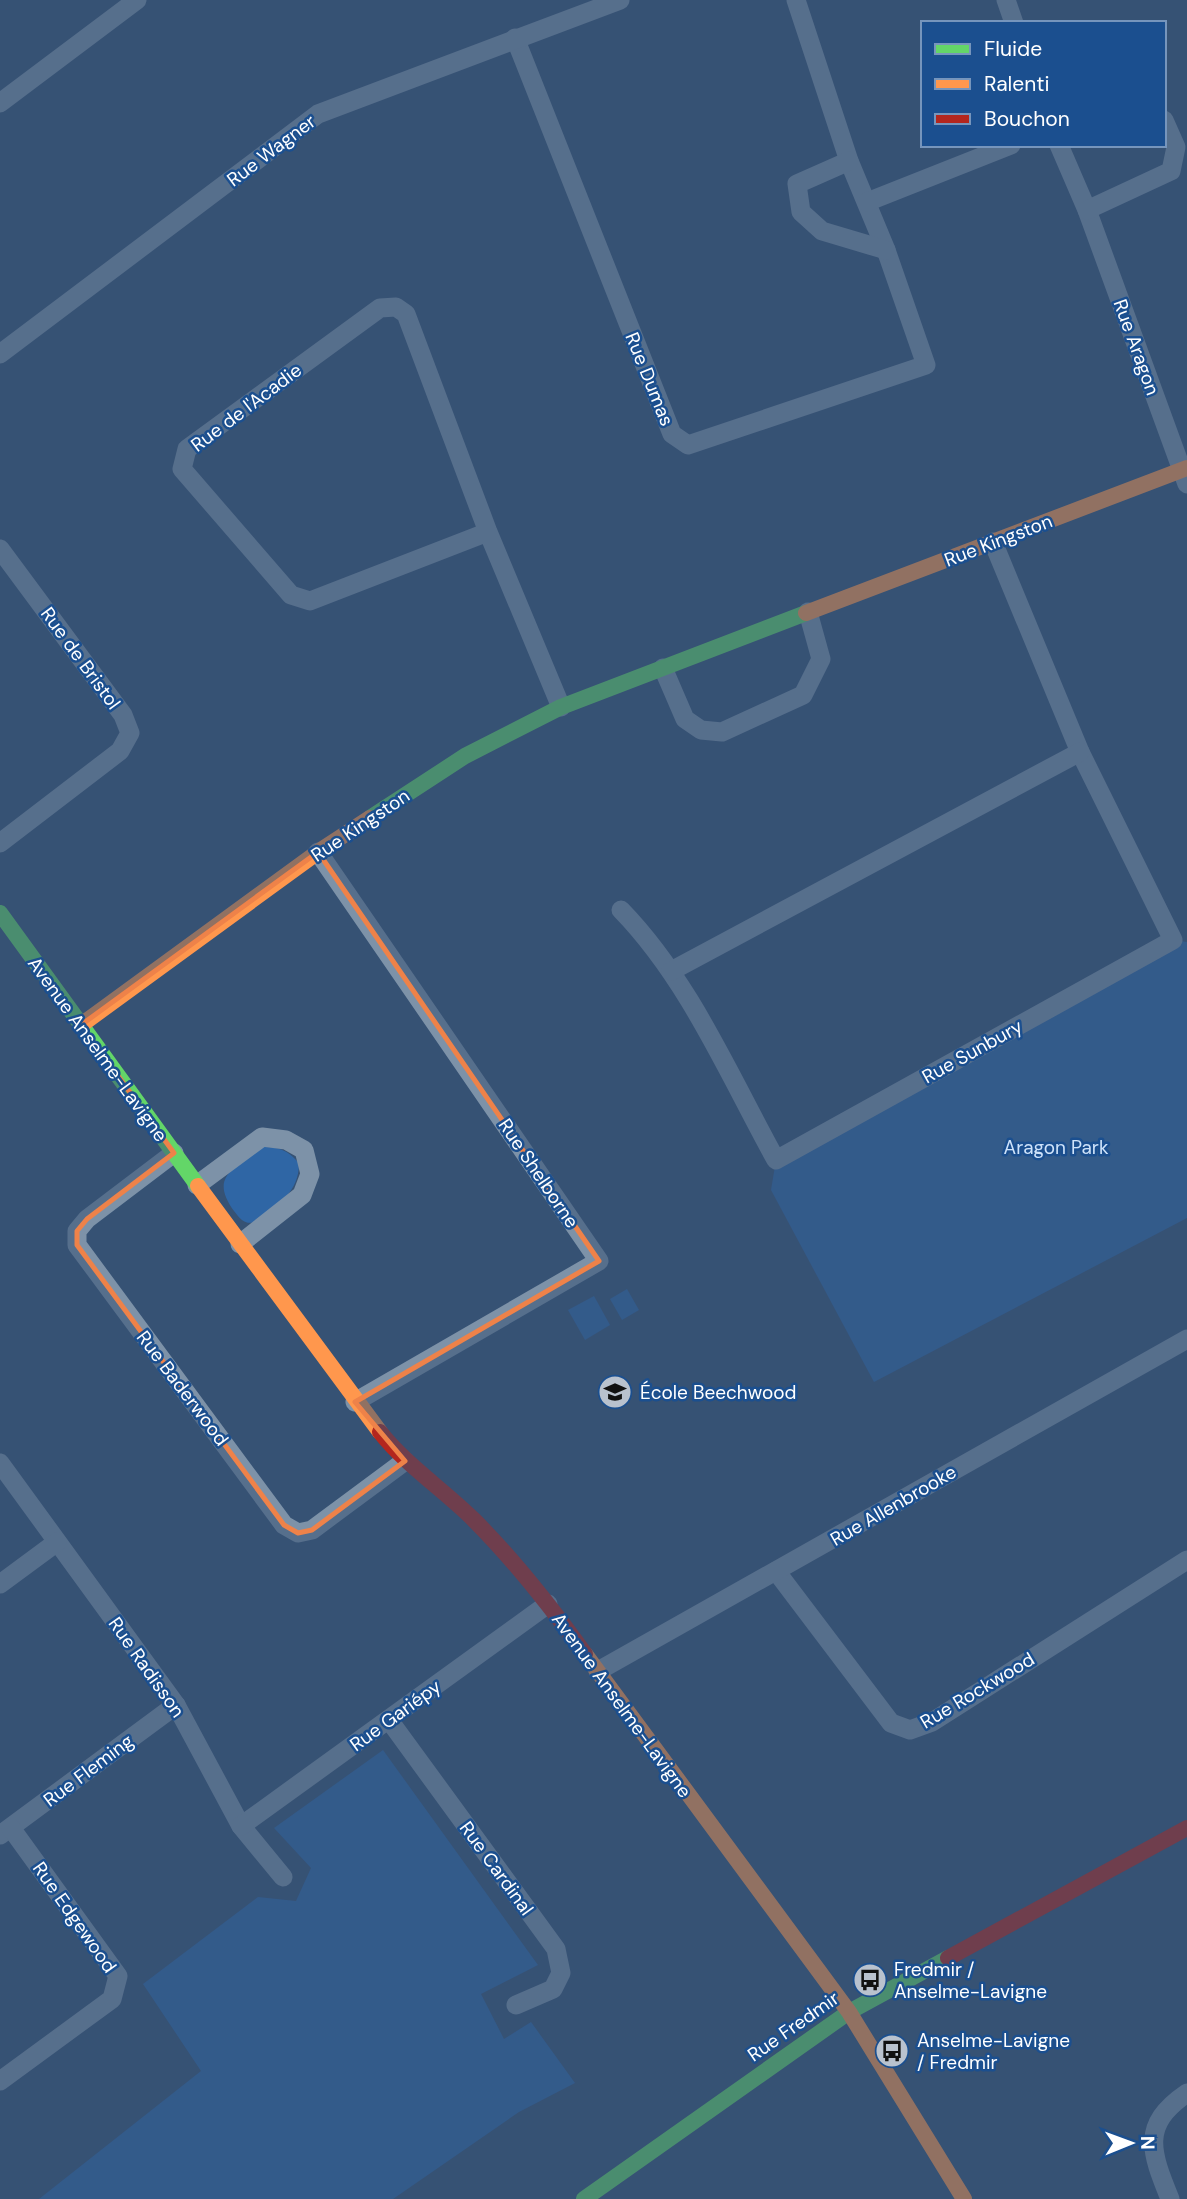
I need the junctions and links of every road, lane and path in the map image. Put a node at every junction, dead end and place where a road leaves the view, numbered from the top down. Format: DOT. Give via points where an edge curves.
graph roads {
  1 [pos="137,0"];
  2 [pos="620,0"];
  3 [pos="796,0"];
  4 [pos="1006,0"];
  5 [pos="1013,21"];
  6 [pos="514,38"];
  7 [pos="0,103"];
  8 [pos="1166,124"];
  9 [pos="1006,147"];
  10 [pos="1060,147"];
  11 [pos="849,161"];
  12 [pos="867,202"];
  13 [pos="1087,210"];
  14 [pos="886,250"];
  15 [pos="0,354"];
  16 [pos="1185,474"];
  17 [pos="488,532"];
  18 [pos="993,542"];
  19 [pos="0,549"];
  20 [pos="808,612"];
  21 [pos="663,668"];
  22 [pos="561,707"];
  23 [pos="1080,752"];
  24 [pos="0,843"];
  25 [pos="318,852"];
  26 [pos="621,910"];
  27 [pos="0,913"];
  28 [pos="671,971"];
  29 [pos="81,1025"];
  30 [pos="174,1153"];
  31 [pos="197,1185"];
  32 [pos="240,1244"];
  33 [pos="1187,1339"];
  34 [pos="355,1402"];
  35 [pos="405,1461"];
  36 [pos="0,1463"];
  37 [pos="57,1542"];
  38 [pos="1187,1560"];
  39 [pos="776,1571"];
  40 [pos="0,1584"];
  41 [pos="548,1604"];
  42 [pos="598,1671"];
  43 [pos="176,1705"];
  44 [pos="389,1720"];
  45 [pos="241,1826"];
  46 [pos="1187,1828"];
  47 [pos="6,1831"];
  48 [pos="283,1877"];
  49 [pos="516,2005"];
  50 [pos="849,2012"];
  51 [pos="0,2081"];
  52 [pos="1187,2092"];
  53 [pos="962,2198"];
  54 [pos="584,2199"];
  55 [pos="1170,2199"];
  1 -- 7 [label="street"];
  2 -- 6 [label="street, Rue Wagner"];
  3 -- 11 [label="street, Rue Dumas"];
  4 -- 5 [label="street"];
  6 -- 14 [label="street, Rue Dumas" via="672,434 688,445 926,365"];
  6 -- 15 [label="street, Rue Wagner" via="318,114"];
  8 -- 13 [label="street" via="1176,147 1171,171"];
  9 -- 12 [label="street"];
  10 -- 13 [label="street, Rue Aragon"];
  11 -- 12 [label="street, Rue Dumas"];
  11 -- 14 [label="street" via="797,184 801,212 822,231"];
  12 -- 14 [label="street, Rue Dumas"];
  13 -- 16 [label="street, Rue Aragon"];
  16 -- 18 [label="street, Rue Kingston"];
  17 -- 17 [label="street, Rue de l'Acadie" via="406,314 396,307 380,308 187,449 182,468 291,596 310,601"];
  17 -- 22 [label="street, Rue de l'Acadie"];
  18 -- 20 [label="street, Rue Kingston"];
  18 -- 23 [label="street, Rue Sunbury"];
  19 -- 24 [label="street, Rue de Bristol" via="123,715 130,733 120,751"];
  20 -- 21 [label="street, Rue Kingston"];
  20 -- 21 [label="street" via="821,659 803,695 722,733 701,730 685,719"];
  21 -- 22 [label="street, Rue Kingston"];
  22 -- 25 [label="street, Rue Kingston" via="465,756"];
  23 -- 28 [label="street"];
  23 -- 28 [label="street, Rue Sunbury" via="1173,940 775,1160"];
  25 -- 29 [label="street, Rue Kingston"];
  25 -- 34 [label="street, Rue Shelborne" via="599,1261"];
  26 -- 28 [label="street, Rue Sunbury"];
  27 -- 29 [label="street, Avenue Anselme-Lavigne"];
  29 -- 30 [label="street, Avenue Anselme-Lavigne"];
  30 -- 31 [label="street, Avenue Anselme-Lavigne"];
  30 -- 35 [label="street, Rue Baderwood" via="87,1219 77,1231 77,1245 284,1525 298,1533 312,1530"];
  31 -- 32 [label="street, Avenue Anselme-Lavigne"];
  31 -- 32 [label="street" via="262,1137 286,1140 304,1150 310,1174 302,1195"];
  32 -- 34 [label="street, Avenue Anselme-Lavigne"];
  33 -- 39 [label="street, Rue Allenbrooke"];
  34 -- 35 [label="street, Avenue Anselme-Lavigne"];
  35 -- 41 [label="street, Avenue Anselme-Lavigne" via="474,1520"];
  36 -- 37 [label="street, Rue Radisson"];
  37 -- 40 [label="street"];
  37 -- 43 [label="street, Rue Radisson"];
  38 -- 39 [label="street, Rue Rockwood" via="932,1722 910,1730 891,1723"];
  39 -- 42 [label="street, Rue Allenbrooke"];
  41 -- 42 [label="street, Avenue Anselme-Lavigne"];
  41 -- 44 [label="street, Rue Gariépy"];
  42 -- 50 [label="street, Avenue Anselme-Lavigne"];
  43 -- 45 [label="street, Rue Radisson"];
  43 -- 47 [label="street, Rue Fleming"];
  44 -- 45 [label="street, Rue Gariépy"];
  44 -- 49 [label="street, Rue Cardinal" via="556,1949 561,1973 553,1989"];
  45 -- 48 [label="street, Rue Radisson"];
  46 -- 50 [label="street, Rue Fredmir"];
  47 -- 51 [label="street, Rue Edgewood" via="118,1976 112,1999"];
  50 -- 53 [label="street, Avenue Anselme-Lavigne"];
  50 -- 54 [label="street, Rue Fredmir"];
  52 -- 55 [label="street" via="1166,2107 1152,2132 1157,2167"];
}
